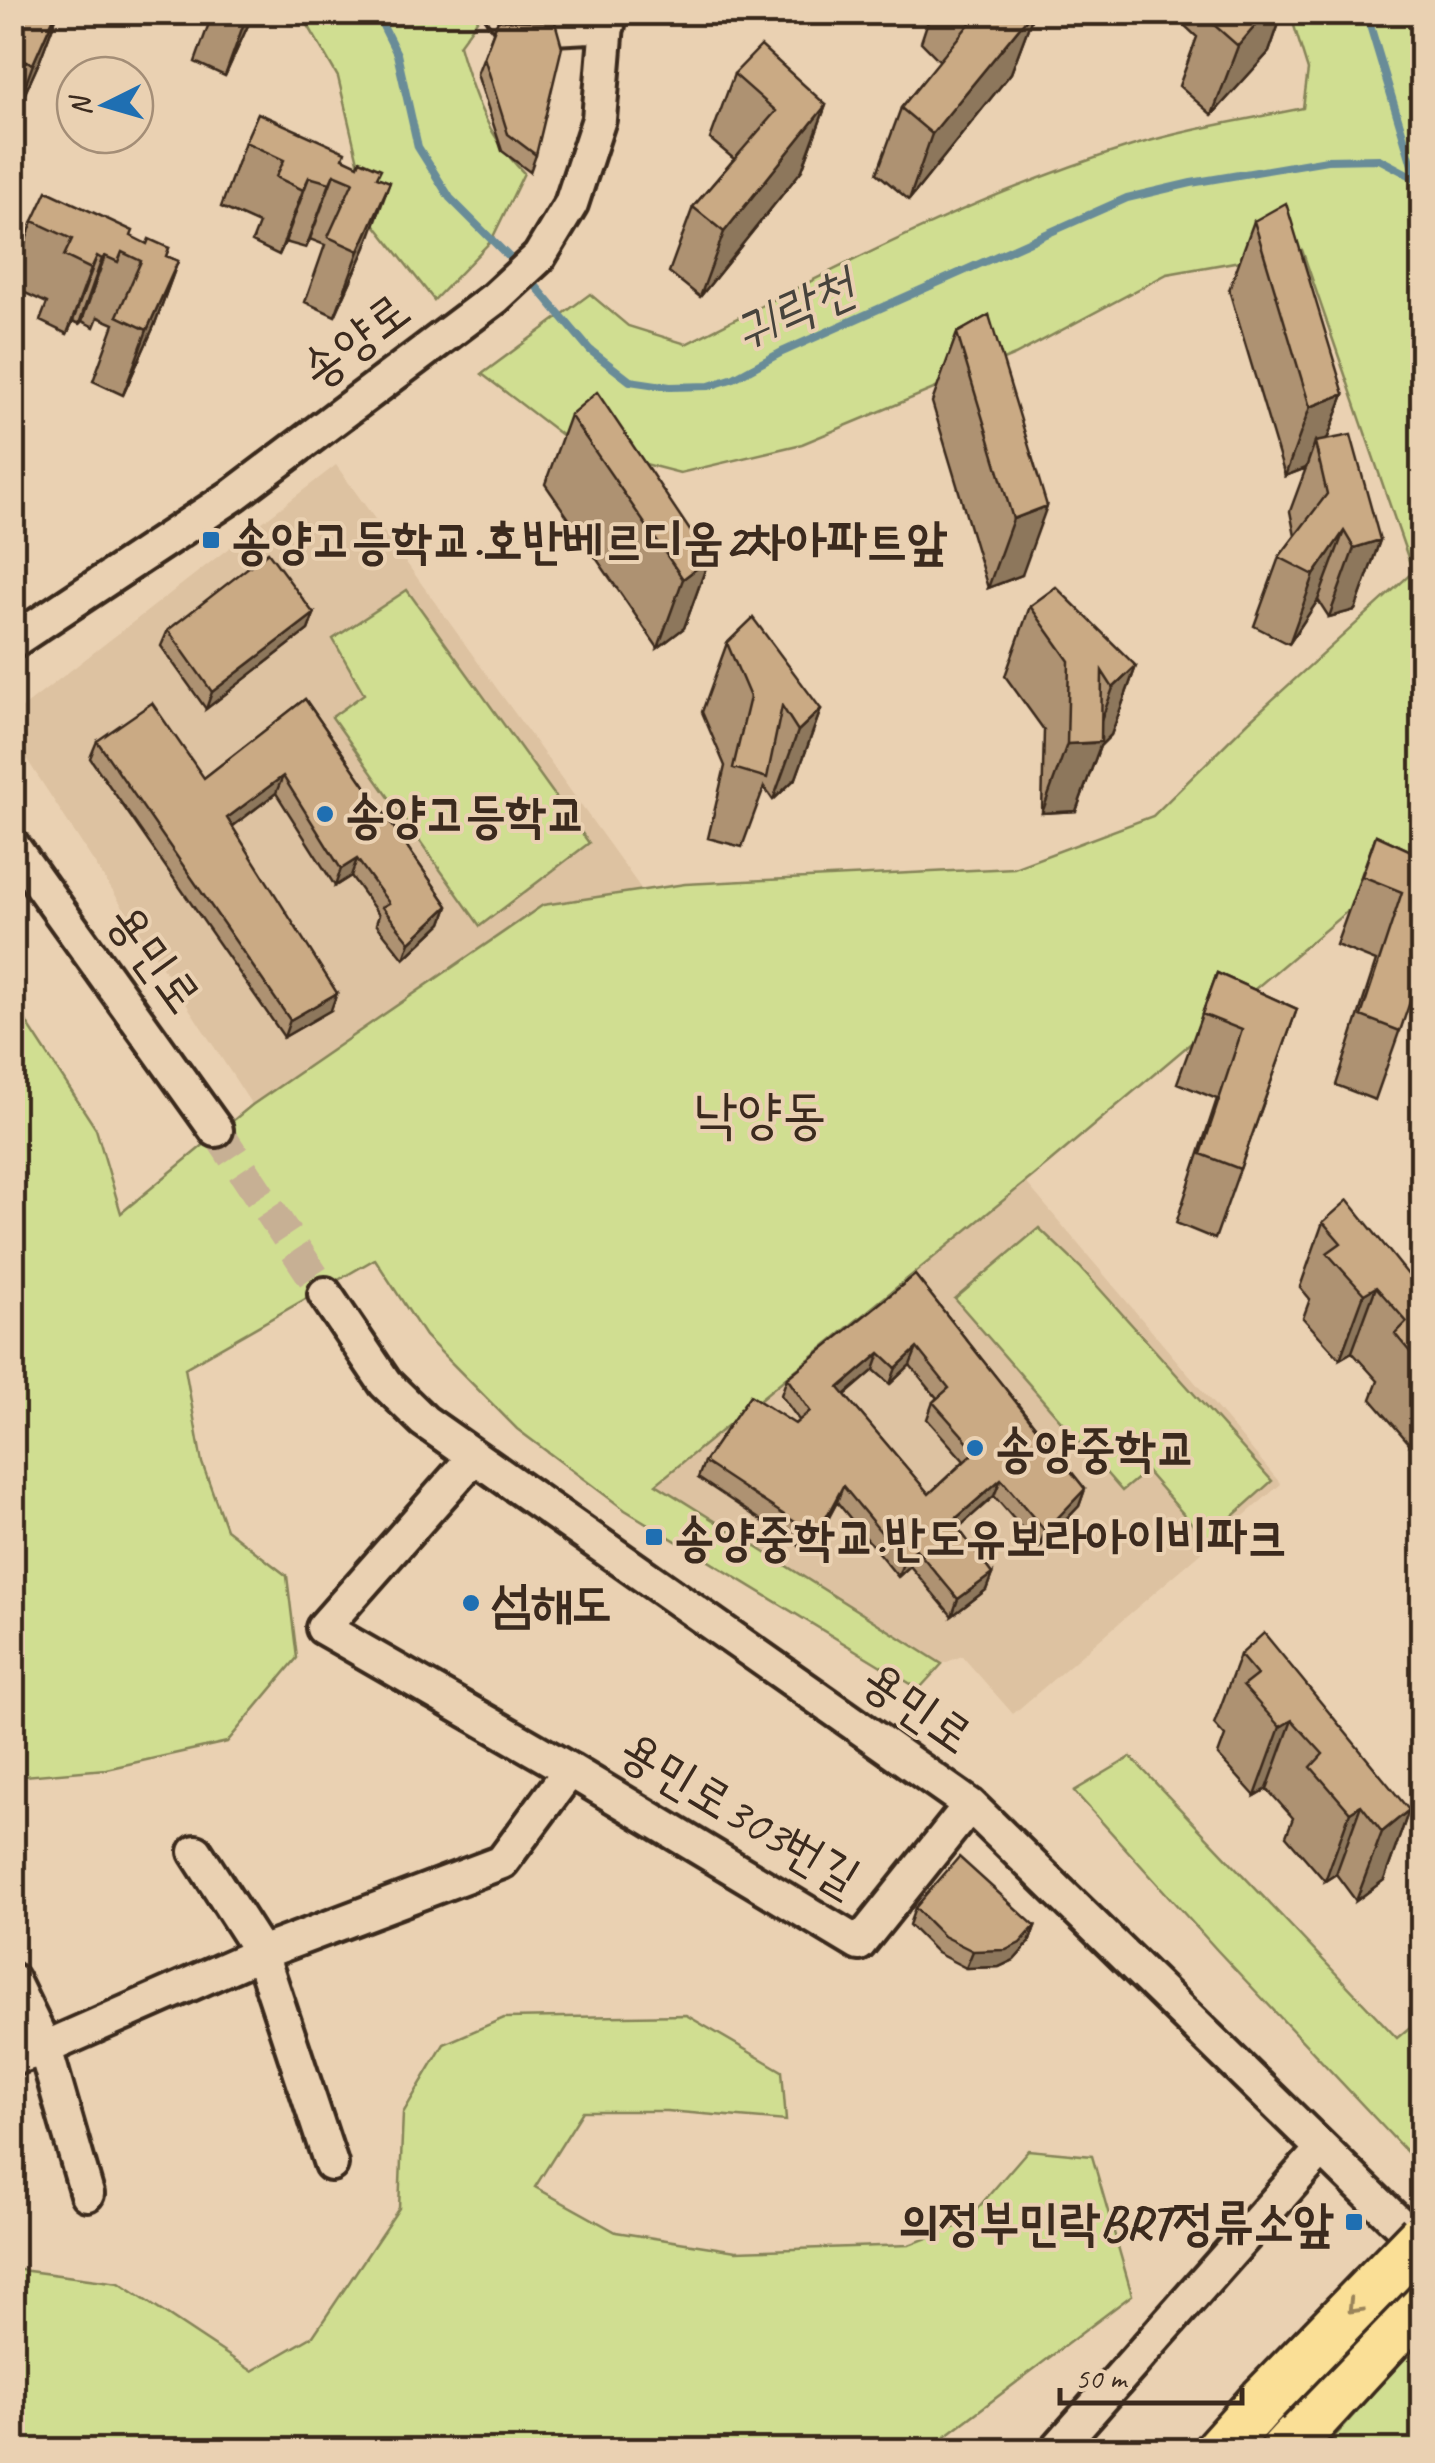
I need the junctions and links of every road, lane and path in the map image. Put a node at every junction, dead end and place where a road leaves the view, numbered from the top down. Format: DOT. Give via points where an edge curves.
graph roads {
  1 [pos="502,12"];
  2 [pos="608,19"];
  3 [pos="12,642"];
  4 [pos="12,845"];
  5 [pos="216,1130"];
  6 [pos="325,1294"];
  7 [pos="474,1457"];
  8 [pos="570,1770"];
  9 [pos="970,1805"];
  10 [pos="196,1852"];
  11 [pos="261,1953"];
  12 [pos="12,1980"];
  13 [pos="44,2048"];
  14 [pos="12,2059"];
  15 [pos="1322,2149"];
  16 [pos="331,2164"];
  17 [pos="88,2194"];
  18 [pos="1422,2237"];
  19 [pos="1422,2246"];
  20 [pos="1422,2306"];
  21 [pos="1291,2443"];
  22 [pos="1056,2450"];
  23 [pos="1219,2450"];
  1 -- 2 [label="street" via="515,30"];
  2 -- 3 [label="street, 송양로" via="600,119 572,204 548,247 494,298 235,494"];
  4 -- 5 [label="street, 용민로"];
  6 -- 7 [label="street, 용민로" via="385,1383"];
  7 -- 8 [label="street, 용민로303번길" via="323,1628"];
  7 -- 9 [label="street, 용민로"];
  8 -- 9 [label="street, 용민로303번길" via="859,1944"];
  8 -- 11 [label="street, 용민로303번길" via="502,1862"];
  9 -- 15 [label="street, 용민로"];
  10 -- 11 [label="street"];
  11 -- 13 [label="street, 용민로303번길"];
  11 -- 16 [label="street"];
  12 -- 13 [label="street"];
  13 -- 14 [label="street, 용민로303번길"];
  13 -- 17 [label="street"];
  15 -- 19 [label="street, 용민로"];
  15 -- 22 [label="street"];
  18 -- 23 [label="highway, one-way, bridge"];
  20 -- 21 [label="highway"];
}
